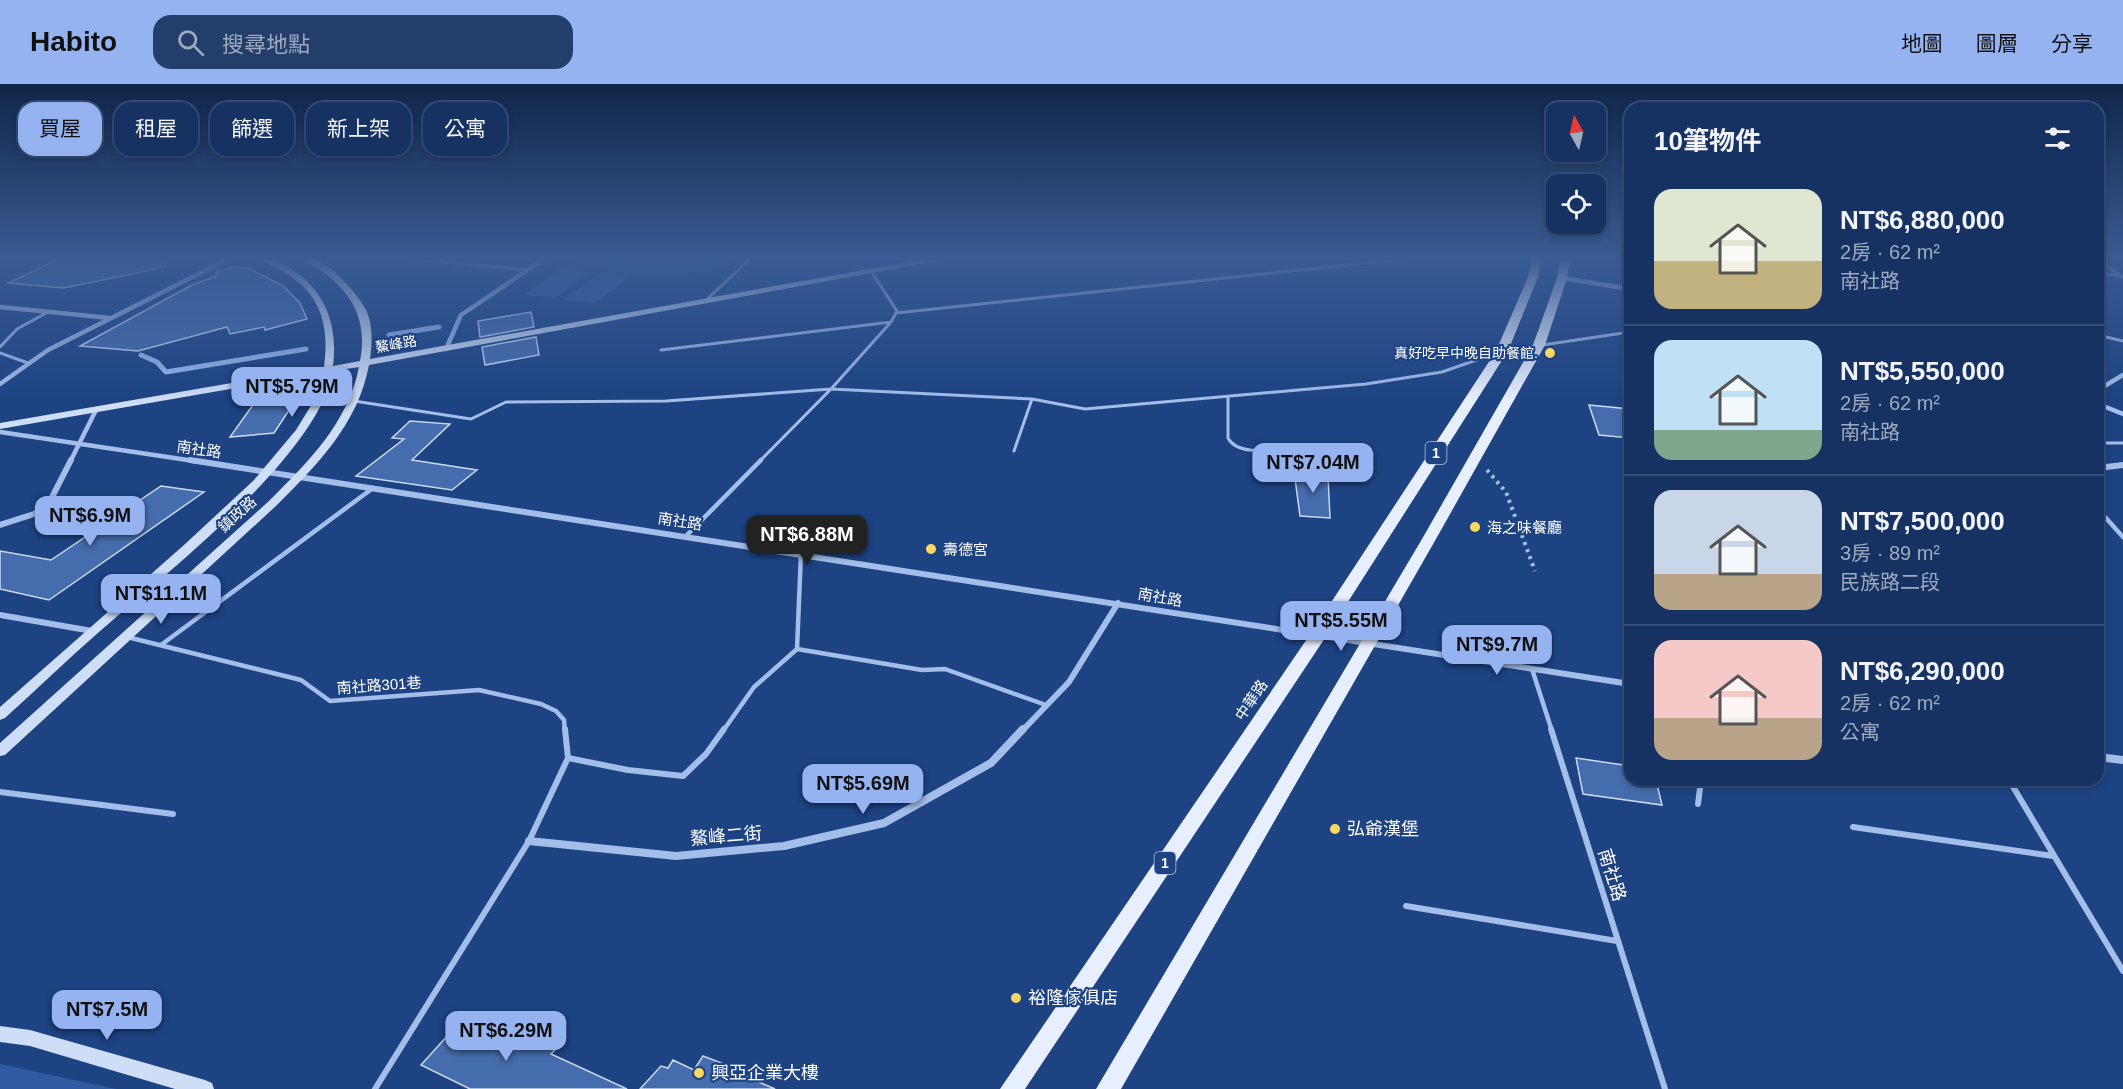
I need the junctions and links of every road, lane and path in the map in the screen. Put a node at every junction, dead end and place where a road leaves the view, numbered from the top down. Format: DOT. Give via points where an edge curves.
graph roads {
  1 [pos="134,306"];
  2 [pos="320,306"];
  3 [pos="358,306"];
  4 [pos="475,306"];
  5 [pos="684,306"];
  6 [pos="894,306"];
  7 [pos="963,306"];
  8 [pos="1521,306"];
  9 [pos="1552,306"];
  10 [pos="0,307"];
  11 [pos="48,312"];
  12 [pos="896,313"];
  13 [pos="110,318"];
  14 [pos="891,322"];
  15 [pos="1624,333"];
  16 [pos="2104,336"];
  17 [pos="2123,341"];
  18 [pos="1539,345"];
  19 [pos="0,347"];
  20 [pos="446,349"];
  21 [pos="661,350"];
  22 [pos="1502,351"];
  23 [pos="0,353"];
  24 [pos="28,363"];
  25 [pos="366,363"];
  26 [pos="327,370"];
  27 [pos="2123,375"];
  28 [pos="0,384"];
  29 [pos="2104,384"];
  30 [pos="831,389"];
  31 [pos="1228,396"];
  32 [pos="1032,399"];
  33 [pos="354,401"];
  34 [pos="2104,406"];
  35 [pos="96,410"];
  36 [pos="2123,414"];
  37 [pos="0,426"];
  38 [pos="0,432"];
  39 [pos="2104,443"];
  40 [pos="2123,443"];
  41 [pos="79,444"];
  42 [pos="1292,450"];
  43 [pos="1014,451"];
  44 [pos="1476,456"];
  45 [pos="2123,465"];
  46 [pos="2104,467"];
  47 [pos="269,473"];
  48 [pos="300,476"];
  49 [pos="373,488"];
  50 [pos="2106,518"];
  51 [pos="0,525"];
  52 [pos="686,536"];
  53 [pos="2123,537"];
  54 [pos="801,553"];
  55 [pos="1535,571"];
  56 [pos="1118,603"];
  57 [pos="0,615"];
  58 [pos="92,631"];
  59 [pos="126,637"];
  60 [pos="1317,637"];
  61 [pos="1368,643"];
  62 [pos="161,645"];
  63 [pos="797,650"];
  64 [pos="1532,669"];
  65 [pos="1624,683"];
  66 [pos="1046,705"];
  67 [pos="0,715"];
  68 [pos="0,751"];
  69 [pos="568,758"];
  70 [pos="2104,758"];
  71 [pos="2123,760"];
  72 [pos="1700,786"];
  73 [pos="2012,786"];
  74 [pos="0,792"];
  75 [pos="1698,804"];
  76 [pos="172,814"];
  77 [pos="1853,826"];
  78 [pos="529,841"];
  79 [pos="2053,856"];
  80 [pos="1406,906"];
  81 [pos="1617,941"];
  82 [pos="2123,971"];
  83 [pos="0,1034"];
  84 [pos="205,1089"];
  85 [pos="375,1089"];
  86 [pos="1012,1089"];
  87 [pos="1108,1089"];
  88 [pos="1665,1089"];
  1 -- 13 [label="street"];
  2 -- 26 [label="street, 鎮政路" via="330,327"];
  3 -- 25 [label="street, 鎮政路" via="364,313"];
  4 -- 20 [label="street" via="461,315"];
  5 -- 20 [label="street, 鰲峰路"];
  6 -- 12 [label="lane"];
  7 -- 12 [label="lane"];
  8 -- 22 [label="main road, 中華路 / 1"];
  9 -- 18 [label="main road, 1"];
  10 -- 11 [label="street"];
  11 -- 13 [label="street"];
  11 -- 19 [label="lane" via="17,329"];
  12 -- 14 [label="lane"];
  13 -- 24 [label="street"];
  14 -- 21 [label="lane"];
  14 -- 30 [label="lane"];
  15 -- 18 [label="lane"];
  16 -- 17 [label="lane"];
  18 -- 22 [label="lane"];
  18 -- 44 [label="main road, 1"];
  20 -- 25 [label="street, 鰲峰路"];
  22 -- 31 [label="lane" via="1442,372 1366,384"];
  22 -- 60 [label="main road, 中華路 / 1"];
  23 -- 24 [label="lane"];
  24 -- 28 [label="street"];
  25 -- 26 [label="street, 鰲峰路"];
  25 -- 33 [label="street, 鎮政路"];
  26 -- 35 [label="street, 鰲峰路"];
  26 -- 47 [label="street, 鎮政路" via="322,392 301,430"];
  27 -- 29 [label="street"];
  30 -- 32 [label="lane"];
  30 -- 33 [label="lane" via="666,401 506,402 471,419"];
  30 -- 52 [label="lane"];
  31 -- 32 [label="lane" via="1085,409"];
  31 -- 42 [label="lane" via="1231,444 1242,449"];
  32 -- 43 [label="lane"];
  33 -- 48 [label="street, 鎮政路" via="340,428"];
  34 -- 36 [label="street"];
  35 -- 37 [label="street, 鰲峰路"];
  35 -- 41 [label="street"];
  38 -- 41 [label="street, 南社路"];
  39 -- 40 [label="lane"];
  41 -- 47 [label="street, 南社路"];
  41 -- 51 [label="street" via="48,505"];
  44 -- 55 [label="path" via="1506,492"];
  44 -- 61 [label="main road, 1"];
  45 -- 46 [label="street"];
  47 -- 48 [label="street, 南社路"];
  47 -- 58 [label="street, 鎮政路"];
  48 -- 49 [label="street, 南社路"];
  48 -- 59 [label="street, 鎮政路"];
  49 -- 52 [label="street, 南社路"];
  49 -- 62 [label="lane"];
  50 -- 53 [label="lane"];
  52 -- 54 [label="street, 南社路"];
  54 -- 56 [label="street, 南社路"];
  54 -- 63 [label="lane"];
  56 -- 60 [label="street, 南社路"];
  56 -- 66 [label="street, 鰲峰二街" via="1069,682"];
  57 -- 58 [label="street"];
  58 -- 67 [label="street, 鎮政路"];
  59 -- 62 [label="lane, 南社路301巷"];
  59 -- 68 [label="street, 鎮政路"];
  60 -- 61 [label="street, 南社路"];
  60 -- 86 [label="main road, 中華路 / 1"];
  61 -- 64 [label="street, 南社路"];
  61 -- 87 [label="main road, 1"];
  62 -- 69 [label="lane, 南社路301巷" via="301,680 330,701 478,690 541,704 564,720"];
  63 -- 66 [label="lane" via="922,670 945,669"];
  63 -- 69 [label="lane" via="754,687 706,754 683,776"];
  64 -- 65 [label="street, 南社路"];
  64 -- 81 [label="lane, 南社路"];
  66 -- 78 [label="street, 鰲峰二街" via="991,763 884,823 784,846 676,856"];
  69 -- 78 [label="lane"];
  70 -- 71 [label="street"];
  72 -- 75 [label="lane"];
  73 -- 79 [label="lane"];
  74 -- 76 [label="lane"];
  77 -- 79 [label="lane"];
  78 -- 85 [label="lane"];
  79 -- 82 [label="lane"];
  80 -- 81 [label="lane"];
  81 -- 88 [label="lane, 南社路"];
  83 -- 84 [label="street" via="30,1038"];
}
